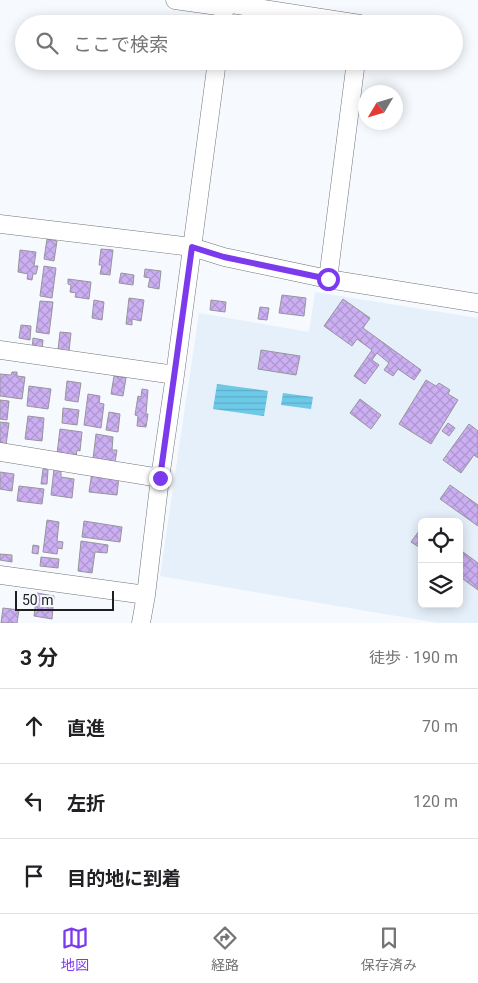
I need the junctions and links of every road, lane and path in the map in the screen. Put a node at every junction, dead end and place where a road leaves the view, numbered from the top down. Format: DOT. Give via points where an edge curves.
graph roads {
  1 [pos="176,0"];
  2 [pos="224,8"];
  3 [pos="284,15"];
  4 [pos="216,70"];
  5 [pos="355,70"];
  6 [pos="0,224"];
  7 [pos="192,247"];
  8 [pos="328,279"];
  9 [pos="478,303"];
  10 [pos="0,350"];
  11 [pos="175,375"];
  12 [pos="0,452"];
  13 [pos="160,478"];
  14 [pos="0,575"];
  15 [pos="146,596"];
  16 [pos="142,623"];
  1 -- 2 [label="street"];
  2 -- 3 [label="street"];
  4 -- 7 [label="street"];
  5 -- 8 [label="street"];
  6 -- 7 [label="street"];
  7 -- 8 [label="street"];
  7 -- 11 [label="street"];
  8 -- 9 [label="street"];
  10 -- 11 [label="street"];
  11 -- 13 [label="street"];
  12 -- 13 [label="street"];
  13 -- 15 [label="street"];
  14 -- 15 [label="street"];
  15 -- 16 [label="street"];
}
